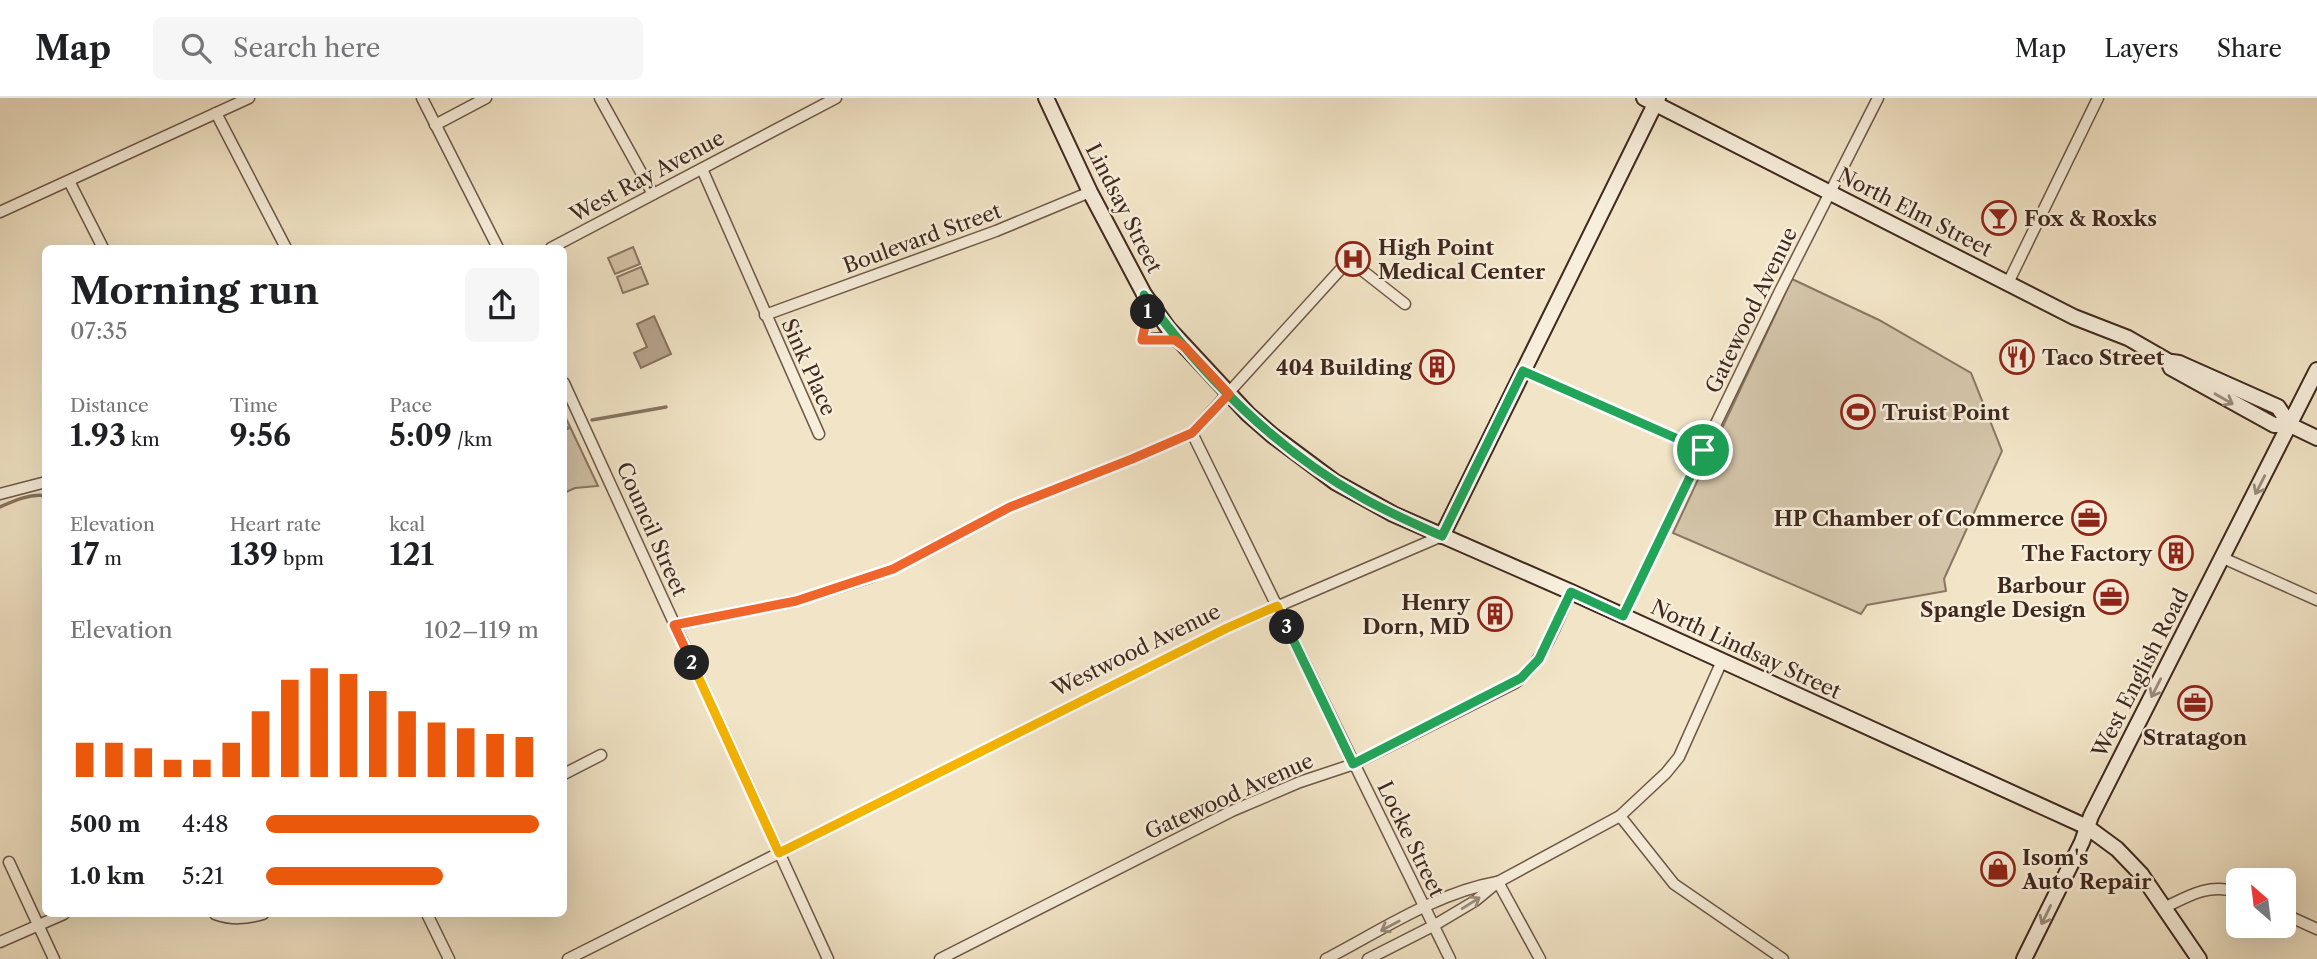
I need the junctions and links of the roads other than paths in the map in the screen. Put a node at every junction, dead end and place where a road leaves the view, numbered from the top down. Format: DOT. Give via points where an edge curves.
graph roads {
  1 [pos="249,98"];
  2 [pos="422,98"];
  3 [pos="486,98"];
  4 [pos="600,98"];
  5 [pos="836,98"];
  6 [pos="1046,98"];
  7 [pos="1878,98"];
  8 [pos="2098,98"];
  9 [pos="1652,100"];
  10 [pos="816,102"];
  11 [pos="216,113"];
  12 [pos="435,125"];
  13 [pos="702,169"];
  14 [pos="69,181"];
  15 [pos="1090,192"];
  16 [pos="1831,193"];
  17 [pos="653,194"];
  18 [pos="0,212"];
  19 [pos="101,245"];
  20 [pos="284,245"];
  21 [pos="496,245"];
  22 [pos="557,245"];
  23 [pos="2008,283"];
  24 [pos="1144,295"];
  25 [pos="1405,304"];
  26 [pos="765,315"];
  27 [pos="1186,348"];
  28 [pos="2317,370"];
  29 [pos="1523,371"];
  30 [pos="567,390"];
  31 [pos="1229,394"];
  32 [pos="2290,425"];
  33 [pos="1192,433"];
  34 [pos="819,434"];
  35 [pos="2317,438"];
  36 [pos="1703,450"];
  37 [pos="42,483"];
  38 [pos="0,494"];
  39 [pos="1442,536"];
  40 [pos="2223,558"];
  41 [pos="1571,592"];
  42 [pos="2317,600"];
  43 [pos="1277,606"];
  44 [pos="1623,616"];
  45 [pos="674,625"];
  46 [pos="1722,661"];
  47 [pos="601,755"];
  48 [pos="1353,764"];
  49 [pos="567,772"];
  50 [pos="1620,816"];
  51 [pos="2087,827"];
  52 [pos="779,853"];
  53 [pos="9,862"];
  54 [pos="1498,882"];
  55 [pos="2226,888"];
  56 [pos="1424,908"];
  57 [pos="2164,908"];
  58 [pos="57,917"];
  59 [pos="225,917"];
  60 [pos="250,917"];
  61 [pos="428,917"];
  62 [pos="2296,919"];
  63 [pos="38,925"];
  64 [pos="1433,926"];
  65 [pos="2317,929"];
  66 [pos="0,942"];
  67 [pos="54,959"];
  68 [pos="449,959"];
  69 [pos="568,959"];
  70 [pos="828,959"];
  71 [pos="940,959"];
  72 [pos="1326,959"];
  73 [pos="1368,959"];
  74 [pos="1450,959"];
  75 [pos="1540,959"];
  76 [pos="1783,959"];
  77 [pos="2024,959"];
  78 [pos="2199,959"];
  1 -- 11 [label="street"];
  2 -- 12 [label="street"];
  3 -- 12 [label="street"];
  4 -- 17 [label="street"];
  5 -- 10 [label="street, West Ray Avenue"];
  6 -- 15 [label="main road, Lindsay Street"];
  7 -- 16 [label="street, Gatewood Avenue"];
  8 -- 23 [label="street"];
  9 -- 16 [label="main road, North Elm Street"];
  9 -- 29 [label="main road"];
  10 -- 13 [label="street, West Ray Avenue"];
  11 -- 14 [label="street"];
  11 -- 20 [label="street"];
  12 -- 21 [label="street"];
  13 -- 17 [label="street, West Ray Avenue"];
  13 -- 26 [label="street, Sink Place"];
  14 -- 18 [label="street"];
  14 -- 19 [label="street"];
  15 -- 24 [label="main road, Lindsay Street"];
  15 -- 26 [label="street, Boulevard Street" via="996,232"];
  16 -- 23 [label="main road, North Elm Street"];
  16 -- 36 [label="street, Gatewood Avenue"];
  17 -- 22 [label="street, West Ray Avenue"];
  23 -- 32 [label="main road, North Elm Street" via="2128,338 2168,361 2171,368 2274,425"];
  24 -- 27 [label="main road, Lindsay Street"];
  24 -- 27 [label="street" via="1148,314 1142,340 1175,340"];
  25 -- 31 [label="street" via="1349,260"];
  26 -- 34 [label="street, Sink Place"];
  27 -- 31 [label="main road, Lindsay Street"];
  28 -- 32 [label="main road, West English Road"];
  29 -- 36 [label="street"];
  29 -- 39 [label="main road"];
  30 -- 45 [label="street, Council Street"];
  31 -- 33 [label="street"];
  31 -- 39 [label="main road, North Lindsay Street" via="1272,435 1335,482"];
  32 -- 35 [label="main road, North Elm Street"];
  32 -- 40 [label="main road, West English Road, one-way"];
  33 -- 43 [label="street, Locke Street"];
  33 -- 45 [label="street" via="1010,507 872,578 796,601"];
  36 -- 44 [label="street, Gatewood Avenue"];
  37 -- 38 [label="street"];
  39 -- 41 [label="main road, North Lindsay Street"];
  39 -- 43 [label="street, Westwood Avenue"];
  40 -- 42 [label="street"];
  40 -- 51 [label="main road, West English Road, one-way"];
  41 -- 44 [label="main road, North Lindsay Street"];
  41 -- 48 [label="street, Gatewood Avenue" via="1539,659 1521,678"];
  43 -- 48 [label="street, Locke Street"];
  43 -- 52 [label="street, Westwood Avenue"];
  44 -- 46 [label="main road, North Lindsay Street"];
  45 -- 52 [label="street, Council Street"];
  46 -- 50 [label="street" via="1679,757"];
  46 -- 51 [label="main road, North Lindsay Street"];
  47 -- 49 [label="street"];
  48 -- 56 [label="street, Locke Street"];
  48 -- 71 [label="street, Gatewood Avenue" via="1233,811"];
  50 -- 54 [label="street"];
  50 -- 76 [label="street" via="1674,884"];
  51 -- 57 [label="main road, North Lindsay Street" via="2141,874"];
  51 -- 77 [label="main road, West English Road, one-way"];
  52 -- 69 [label="street, Westwood Avenue"];
  52 -- 70 [label="street, Council Street"];
  53 -- 63 [label="street"];
  54 -- 56 [label="street" via="1471,887"];
  64 -- 54 [label="street, one-way"];
  54 -- 75 [label="street"];
  55 -- 57 [label="street" via="2208,889"];
  56 -- 64 [label="street, Locke Street"];
  56 -- 72 [label="street, one-way"];
  57 -- 78 [label="main road, North Lindsay Street"];
  58 -- 63 [label="street"];
  59 -- 60 [label="street"];
  61 -- 68 [label="street"];
  62 -- 65 [label="street"];
  63 -- 66 [label="street"];
  63 -- 67 [label="street"];
  64 -- 73 [label="street"];
  64 -- 74 [label="street, Locke Street"];
}
